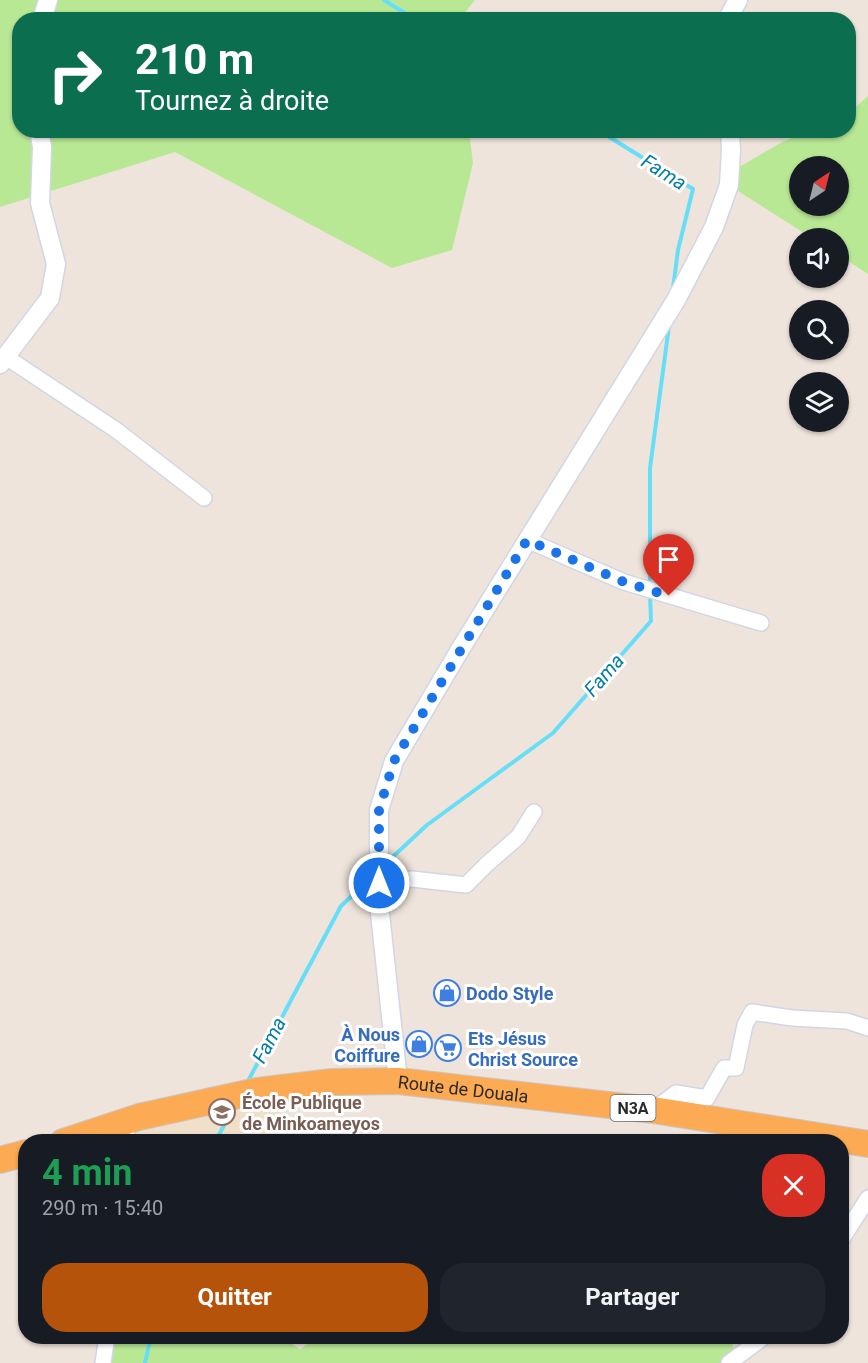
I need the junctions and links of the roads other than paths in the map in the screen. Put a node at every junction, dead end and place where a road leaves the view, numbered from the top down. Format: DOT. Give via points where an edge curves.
graph roads {
  1 [pos="40,138"];
  2 [pos="730,138"];
  3 [pos="3,361"];
  4 [pos="204,498"];
  5 [pos="527,540"];
  6 [pos="761,623"];
  7 [pos="534,812"];
  8 [pos="379,883"];
  9 [pos="868,1028"];
  10 [pos="398,1081"];
  11 [pos="653,1110"];
  12 [pos="126,1131"];
  13 [pos="109,1134"];
  14 [pos="805,1134"];
  15 [pos="849,1141"];
  16 [pos="868,1144"];
  17 [pos="18,1155"];
  18 [pos="0,1160"];
  19 [pos="868,1198"];
  20 [pos="849,1228"];
  21 [pos="106,1344"];
  22 [pos="754,1344"];
  23 [pos="103,1363"];
  24 [pos="729,1363"];
  1 -- 3 [label="street" via="40,203 56,264 50,298"];
  2 -- 5 [label="street" via="729,185 714,227 676,300"];
  3 -- 4 [label="street" via="116,430"];
  5 -- 6 [label="street" via="624,582"];
  5 -- 8 [label="street" via="394,761 379,810"];
  7 -- 8 [label="street" via="518,837 466,885 412,879"];
  8 -- 10 [label="street"];
  9 -- 11 [label="street" via="847,1021 752,1012 745,1025 736,1068 724,1068 707,1098 676,1093"];
  10 -- 11 [label="highway, Route de Douala / N3A"];
  10 -- 12 [label="highway, Route de Douala / N3A" via="332,1082 256,1091"];
  11 -- 14 [label="highway, Route de Douala / N3A"];
  12 -- 13 [label="highway, Route de Douala / N3A"];
  15 -- 16 [label="highway, Route de Douala / N3A"];
  17 -- 18 [label="highway"];
  19 -- 20 [label="street"];
  21 -- 23 [label="street"];
  22 -- 24 [label="street"];
}
